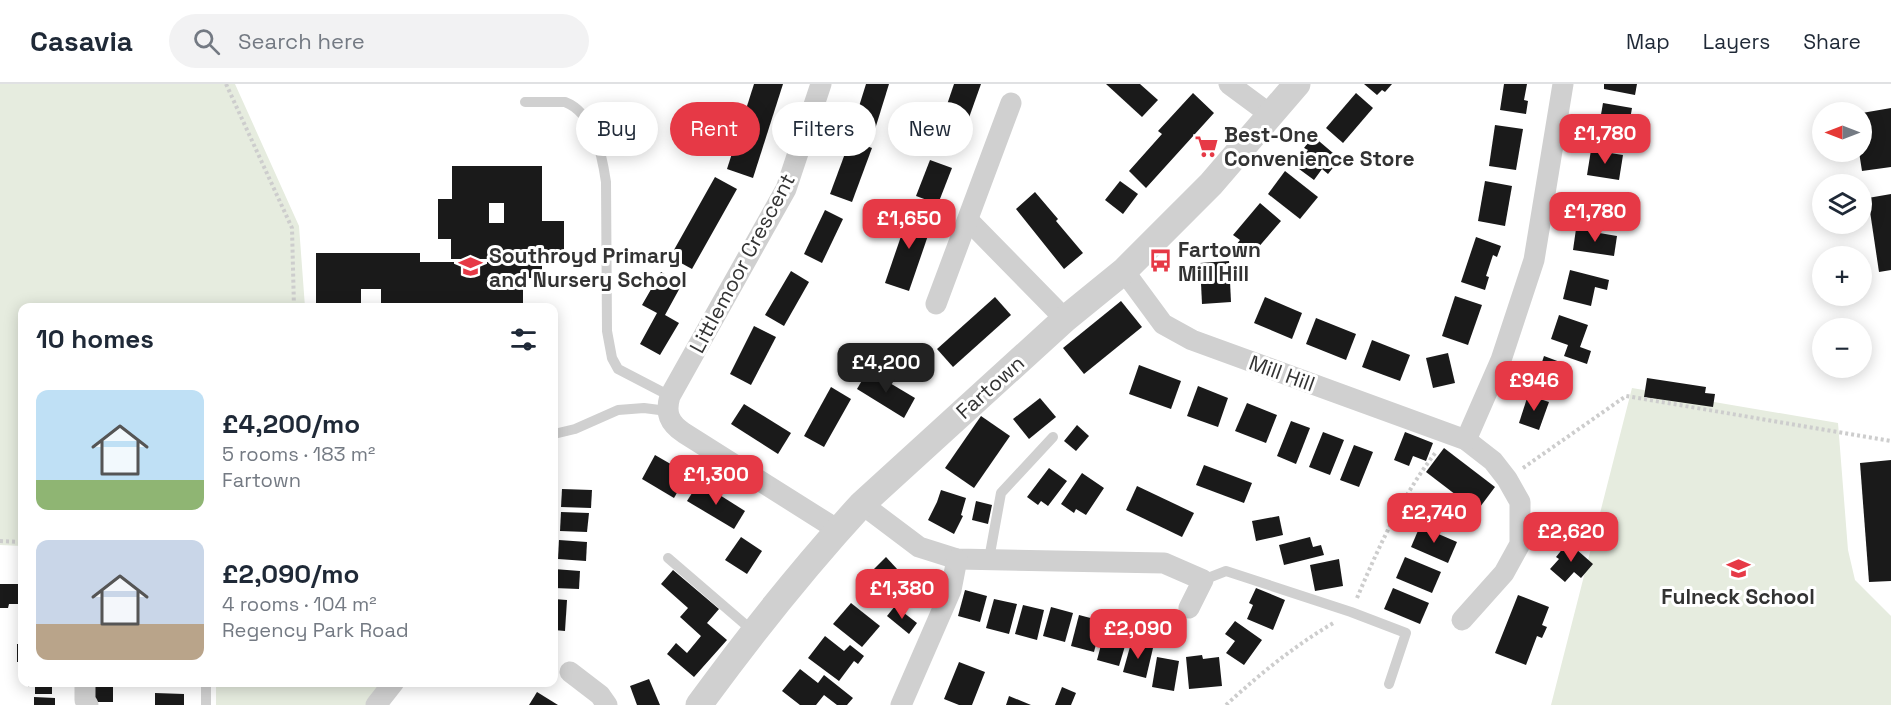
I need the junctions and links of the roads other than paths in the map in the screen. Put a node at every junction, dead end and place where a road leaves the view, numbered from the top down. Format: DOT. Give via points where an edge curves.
graph roads {
  1 [pos="822,84"];
  2 [pos="1229,84"];
  3 [pos="1297,84"];
  4 [pos="1563,84"];
  5 [pos="525,102"];
  6 [pos="1011,103"];
  7 [pos="1271,116"];
  8 [pos="968,220"];
  9 [pos="1124,271"];
  10 [pos="936,304"];
  11 [pos="1065,319"];
  12 [pos="668,404"];
  13 [pos="558,433"];
  14 [pos="1053,437"];
  15 [pos="1457,437"];
  16 [pos="862,504"];
  17 [pos="838,530"];
  18 [pos="669,558"];
  19 [pos="989,559"];
  20 [pos="957,560"];
  21 [pos="1203,580"];
  22 [pos="1189,608"];
  23 [pos="1462,620"];
  24 [pos="754,632"];
  25 [pos="570,672"];
  26 [pos="1389,684"];
  27 [pos="85,687"];
  28 [pos="206,687"];
  29 [pos="390,687"];
  30 [pos="88,705"];
  31 [pos="206,705"];
  32 [pos="376,705"];
  33 [pos="607,705"];
  34 [pos="699,705"];
  35 [pos="901,705"];
  1 -- 12 [label="street, Littlemoor Crescent" via="786,189"];
  2 -- 7 [label="street"];
  3 -- 7 [label="street, Fartown"];
  4 -- 15 [label="street" via="1534,260 1501,360"];
  5 -- 12 [label="lane" via="571,104 594,132 606,182 607,331 612,358 618,369"];
  6 -- 8 [label="street"];
  7 -- 9 [label="street, Fartown" via="1211,184"];
  8 -- 10 [label="street"];
  8 -- 11 [label="street"];
  9 -- 11 [label="street, Fartown"];
  9 -- 15 [label="street, Mill Hill" via="1163,324 1192,340"];
  11 -- 16 [label="street, Fartown"];
  12 -- 13 [label="lane" via="618,410"];
  12 -- 17 [label="street" via="669,419 675,427"];
  14 -- 19 [label="lane" via="1001,493"];
  15 -- 23 [label="street, Mill Hill" via="1493,461 1520,501 1520,544 1504,573 1474,593"];
  16 -- 17 [label="street, Fartown"];
  16 -- 20 [label="street" via="919,547"];
  17 -- 24 [label="street, Fartown"];
  18 -- 24 [label="lane"];
  19 -- 20 [label="street"];
  19 -- 21 [label="street" via="1164,564"];
  20 -- 35 [label="street" via="951,590"];
  21 -- 22 [label="street"];
  21 -- 26 [label="lane" via="1226,571 1406,633"];
  24 -- 34 [label="street, Fartown"];
  25 -- 33 [label="street"];
  27 -- 30 [label="street"];
  28 -- 31 [label="lane"];
  29 -- 32 [label="street"];
}
